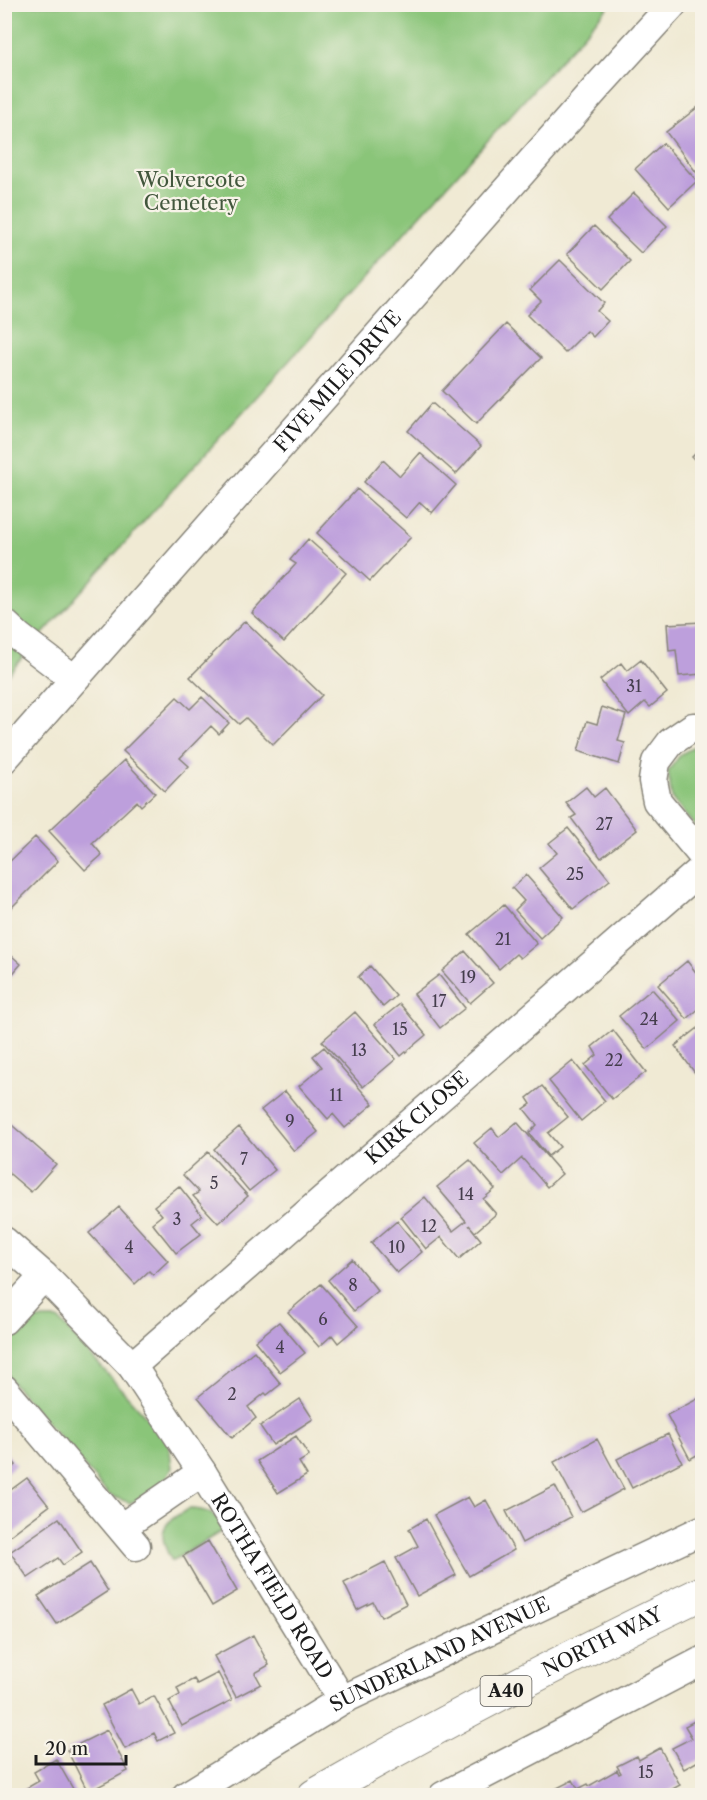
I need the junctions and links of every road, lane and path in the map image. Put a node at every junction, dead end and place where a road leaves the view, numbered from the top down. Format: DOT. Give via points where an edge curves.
graph roads {
  1 [pos="673,4"];
  2 [pos="4,623"];
  3 [pos="74,680"];
  4 [pos="702,727"];
  5 [pos="4,759"];
  6 [pos="702,855"];
  7 [pos="702,869"];
  8 [pos="4,1241"];
  9 [pos="44,1276"];
  10 [pos="4,1320"];
  11 [pos="132,1366"];
  12 [pos="4,1389"];
  13 [pos="202,1472"];
  14 [pos="702,1530"];
  15 [pos="702,1593"];
  16 [pos="702,1661"];
  17 [pos="342,1700"];
  18 [pos="186,1796"];
  19 [pos="314,1796"];
  20 [pos="443,1796"];
  1 -- 3 [label="street, FIVE MILE DRIVE"];
  2 -- 3 [label="street"];
  3 -- 5 [label="street, FIVE MILE DRIVE"];
  4 -- 6 [label="street" via="693,727 671,742 656,762 653,781 657,801"];
  7 -- 11 [label="street, KIRK CLOSE"];
  8 -- 9 [label="street, ROTHA FIELD ROAD"];
  9 -- 10 [label="street"];
  9 -- 11 [label="street, ROTHA FIELD ROAD"];
  11 -- 13 [label="street, ROTHA FIELD ROAD"];
  12 -- 13 [label="street, ROTHA FIELD ROAD" via="129,1536"];
  13 -- 17 [label="street, ROTHA FIELD ROAD"];
  14 -- 17 [label="street, SUNDERLAND AVENUE"];
  15 -- 19 [label="highway, NORTH WAY / A40" via="593,1645"];
  16 -- 20 [label="street"];
  17 -- 18 [label="street, SUNDERLAND AVENUE"];
}
